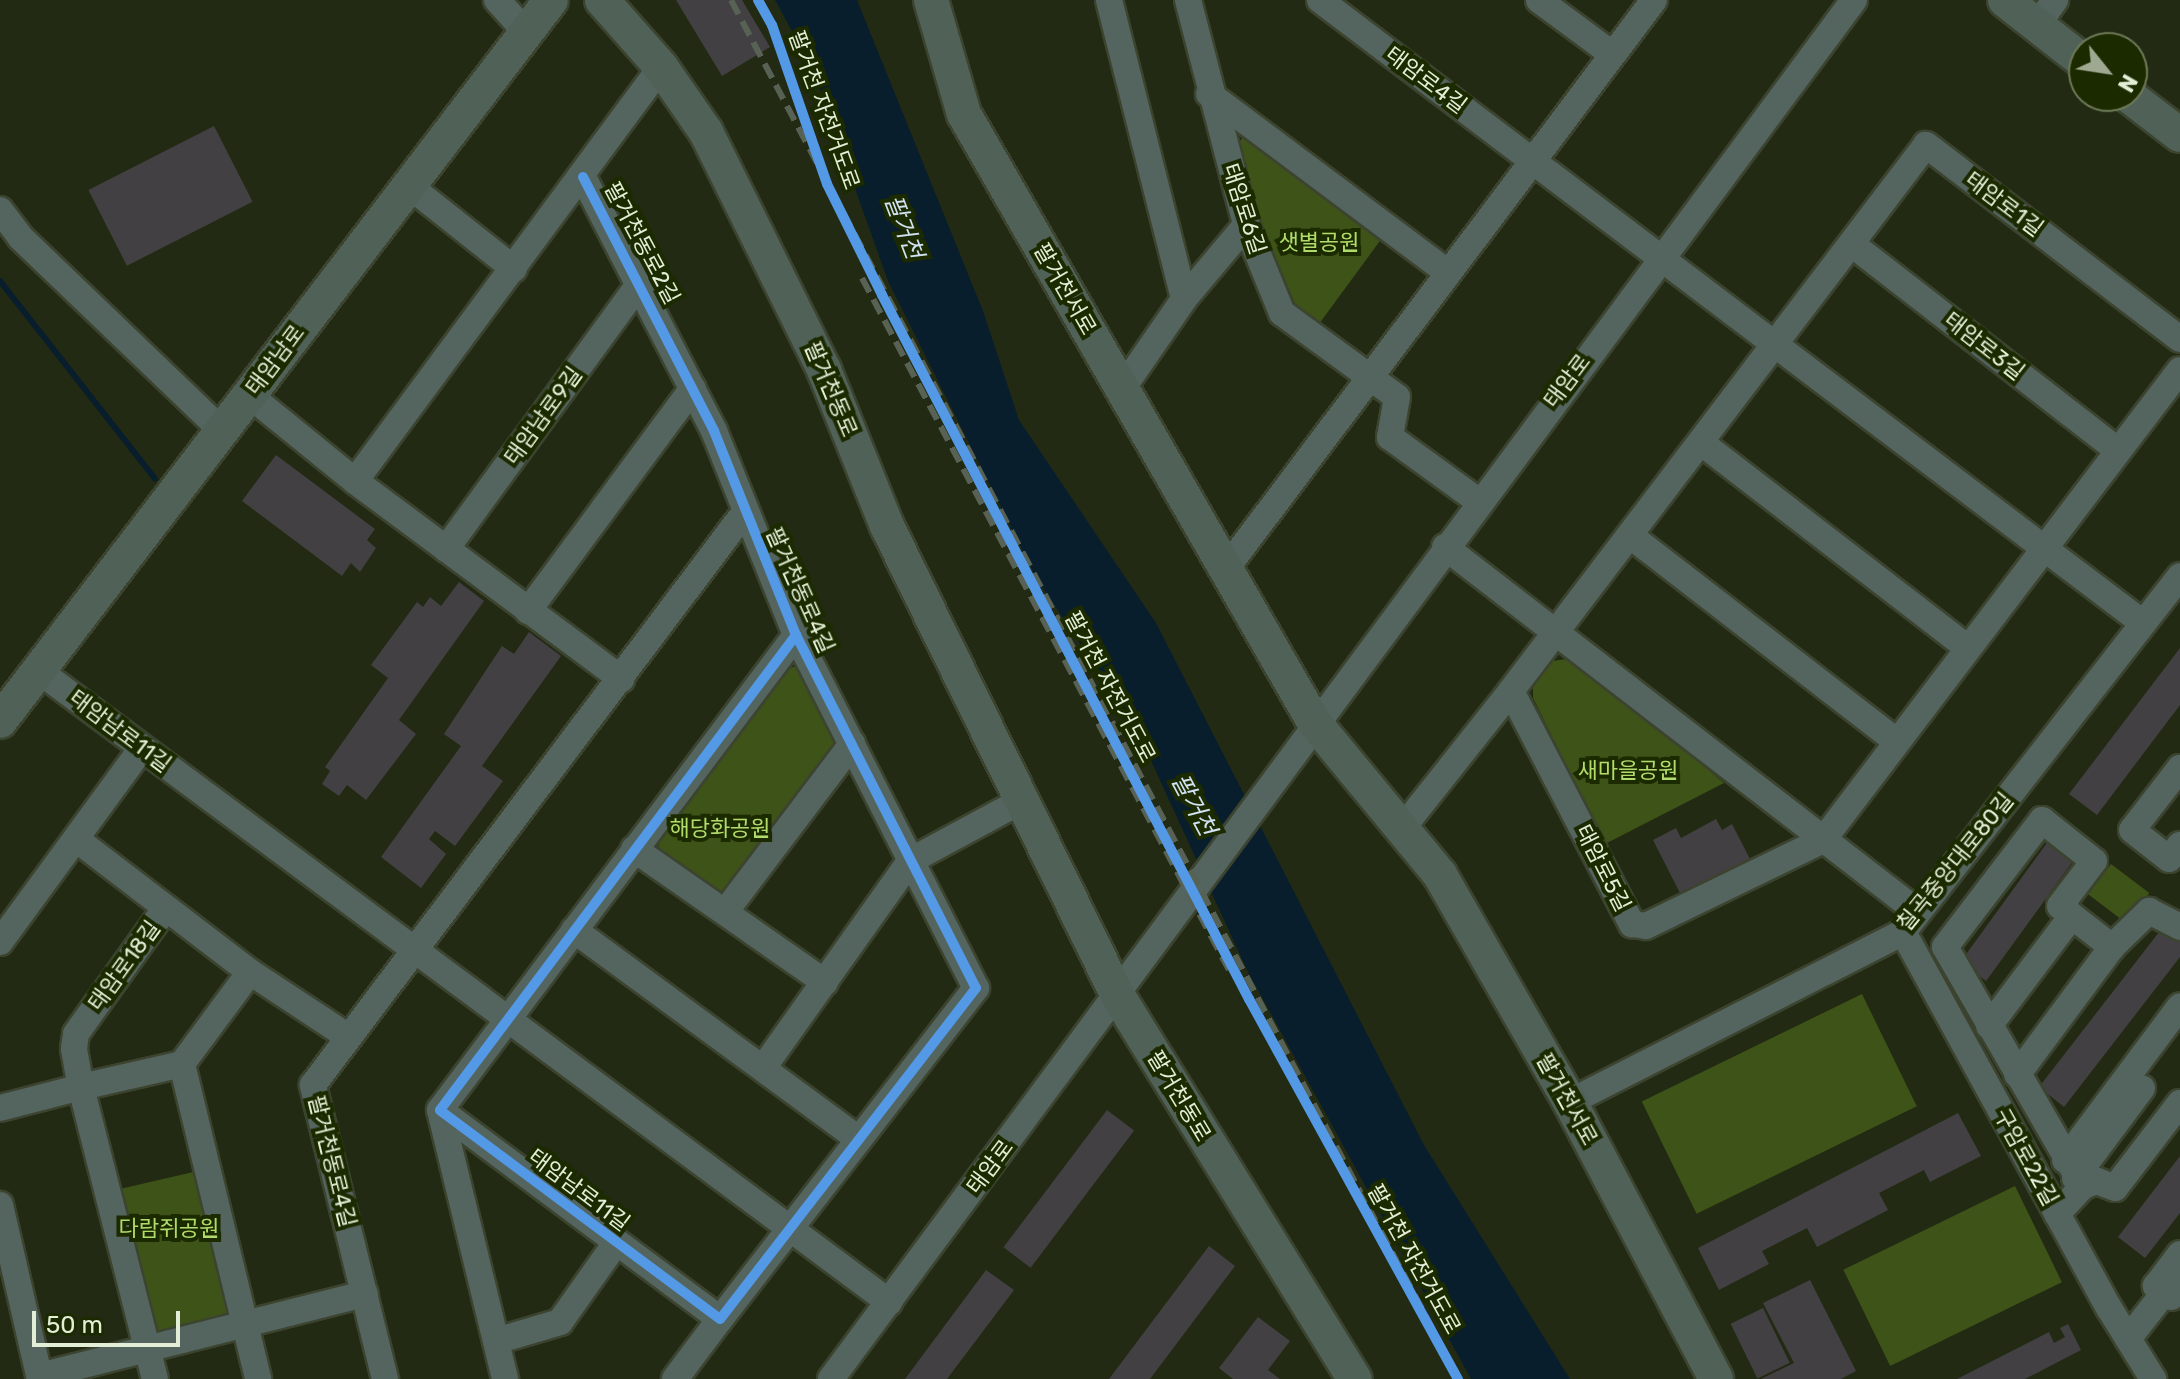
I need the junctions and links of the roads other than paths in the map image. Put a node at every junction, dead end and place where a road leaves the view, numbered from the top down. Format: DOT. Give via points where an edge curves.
graph roads {
  1 [pos="497,0"];
  2 [pos="551,0"];
  3 [pos="602,0"];
  4 [pos="931,0"];
  5 [pos="1109,0"];
  6 [pos="1188,0"];
  7 [pos="1320,0"];
  8 [pos="1539,0"];
  9 [pos="1654,0"];
  10 [pos="1854,0"];
  11 [pos="2005,0"];
  12 [pos="2046,13"];
  13 [pos="525,31"];
  14 [pos="2068,41"];
  15 [pos="1612,54"];
  16 [pos="661,67"];
  17 [pos="1209,94"];
  18 [pos="2148,111"];
  19 [pos="2180,135"];
  20 [pos="1532,160"];
  21 [pos="583,177"];
  22 [pos="408,185"];
  23 [pos="0,210"];
  24 [pos="1246,225"];
  25 [pos="1853,245"];
  26 [pos="1660,256"];
  27 [pos="514,269"];
  28 [pos="1447,272"];
  29 [pos="641,282"];
  30 [pos="1184,299"];
  31 [pos="665,329"];
  32 [pos="2180,339"];
  33 [pos="1777,346"];
  34 [pos="2180,370"];
  35 [pos="1368,376"];
  36 [pos="693,388"];
  37 [pos="1122,389"];
  38 [pos="248,394"];
  39 [pos="221,430"];
  40 [pos="1703,444"];
  41 [pos="2117,450"];
  42 [pos="355,481"];
  43 [pos="1478,501"];
  44 [pos="745,512"];
  45 [pos="1632,537"];
  46 [pos="1445,547"];
  47 [pos="2042,548"];
  48 [pos="446,549"];
  49 [pos="1228,566"];
  50 [pos="2180,576"];
  51 [pos="528,611"];
  52 [pos="2143,623"];
  53 [pos="1558,633"];
  54 [pos="796,635"];
  55 [pos="1967,647"];
  56 [pos="39,671"];
  57 [pos="622,679"];
  58 [pos="1511,691"];
  59 [pos="0,721"];
  60 [pos="1314,722"];
  61 [pos="1896,741"];
  62 [pos="852,744"];
  63 [pos="142,748"];
  64 [pos="2180,768"];
  65 [pos="1019,802"];
  66 [pos="1404,826"];
  67 [pos="76,839"];
  68 [pos="1823,840"];
  69 [pos="2180,845"];
  70 [pos="634,849"];
  71 [pos="910,861"];
  72 [pos="165,909"];
  73 [pos="725,912"];
  74 [pos="2072,916"];
  75 [pos="1910,922"];
  76 [pos="2180,927"];
  77 [pos="574,930"];
  78 [pos="0,942"];
  79 [pos="2112,947"];
  80 [pos="416,950"];
  81 [pos="250,972"];
  82 [pos="825,982"];
  83 [pos="1118,996"];
  84 [pos="2180,1006"];
  85 [pos="511,1021"];
  86 [pos="1989,1026"];
  87 [pos="347,1036"];
  88 [pos="182,1064"];
  89 [pos="763,1068"];
  90 [pos="2017,1075"];
  91 [pos="81,1087"];
  92 [pos="2142,1088"];
  93 [pos="1570,1102"];
  94 [pos="2180,1103"];
  95 [pos="0,1108"];
  96 [pos="440,1110"];
  97 [pos="858,1139"];
  98 [pos="2074,1174"];
  99 [pos="0,1205"];
  100 [pos="2057,1214"];
  101 [pos="789,1227"];
  102 [pos="616,1243"];
  103 [pos="2180,1254"];
  104 [pos="365,1294"];
  105 [pos="2175,1294"];
  106 [pos="889,1302"];
  107 [pos="720,1319"];
  108 [pos="245,1324"];
  109 [pos="2128,1339"];
  110 [pos="496,1341"];
  111 [pos="148,1349"];
  112 [pos="40,1378"];
  113 [pos="155,1379"];
  114 [pos="258,1379"];
  115 [pos="385,1379"];
  116 [pos="505,1379"];
  117 [pos="675,1379"];
  118 [pos="831,1379"];
  119 [pos="1355,1379"];
  120 [pos="1716,1379"];
  121 [pos="2153,1379"];
  1 -- 13 [label="street"];
  2 -- 13 [label="main road, 태암남로"];
  3 -- 16 [label="main road, 팔거천동로"];
  4 -- 37 [label="main road, 팔거천서로" via="964,114"];
  5 -- 30 [label="street"];
  6 -- 17 [label="street, 태암로6길"];
  7 -- 20 [label="street, 태암로4길"];
  8 -- 15 [label="street"];
  9 -- 15 [label="street"];
  10 -- 26 [label="street, 태암로"];
  11 -- 12 [label="main road"];
  12 -- 14 [label="main road"];
  13 -- 22 [label="main road, 태암남로"];
  15 -- 20 [label="street"];
  16 -- 21 [label="street, 팔거천동로2길"];
  16 -- 65 [label="main road, 팔거천동로" via="706,132 762,241 824,370 887,526"];
  17 -- 24 [label="street, 태암로6길"];
  17 -- 28 [label="street"];
  18 -- 19 [label="main road"];
  20 -- 26 [label="street, 태암로4길"];
  20 -- 28 [label="street"];
  21 -- 27 [label="street, 팔거천동로2길"];
  21 -- 29 [label="street, 팔거천동로2길"];
  22 -- 27 [label="street"];
  22 -- 38 [label="main road, 태암남로"];
  23 -- 39 [label="street" via="20,237"];
  24 -- 30 [label="street"];
  24 -- 35 [label="street, 태암로6길" via="1282,313"];
  25 -- 32 [label="street, 태암로1길" via="1926,145"];
  25 -- 33 [label="street"];
  25 -- 41 [label="street, 태암로3길"];
  26 -- 33 [label="street"];
  26 -- 43 [label="street, 태암로"];
  27 -- 42 [label="street, 팔거천동로2길"];
  28 -- 35 [label="street"];
  29 -- 31 [label="street, 팔거천동로2길"];
  29 -- 48 [label="street, 태암남로9길"];
  30 -- 37 [label="street"];
  31 -- 36 [label="street, 팔거천동로4길"];
  33 -- 40 [label="street"];
  33 -- 47 [label="street"];
  34 -- 41 [label="street"];
  35 -- 43 [label="street, 태암로6길" via="1397,397 1390,437"];
  35 -- 49 [label="street"];
  36 -- 44 [label="street, 팔거천동로4길"];
  36 -- 51 [label="street"];
  37 -- 49 [label="main road, 팔거천서로"];
  38 -- 39 [label="main road, 태암남로"];
  38 -- 42 [label="street"];
  39 -- 56 [label="main road, 태암남로"];
  40 -- 45 [label="street"];
  40 -- 55 [label="street"];
  41 -- 47 [label="street"];
  42 -- 48 [label="street"];
  43 -- 46 [label="street, 태암로"];
  44 -- 54 [label="street, 팔거천동로4길"];
  44 -- 57 [label="street, 팔거천동로4길"];
  45 -- 53 [label="street"];
  45 -- 61 [label="street"];
  46 -- 53 [label="street"];
  46 -- 60 [label="street, 태암로"];
  47 -- 52 [label="street"];
  47 -- 55 [label="street"];
  48 -- 51 [label="street"];
  49 -- 60 [label="main road, 팔거천서로"];
  50 -- 52 [label="street, 칠곡중앙대로80길"];
  51 -- 57 [label="street"];
  52 -- 75 [label="street, 칠곡중앙대로80길"];
  53 -- 58 [label="street"];
  53 -- 68 [label="street"];
  54 -- 62 [label="street, 팔거천동로4길"];
  54 -- 70 [label="street"];
  55 -- 61 [label="street, 태암로5길"];
  56 -- 59 [label="main road, 태암남로"];
  56 -- 63 [label="street, 태암남로11길"];
  57 -- 80 [label="street, 팔거천동로4길"];
  58 -- 66 [label="street"];
  58 -- 68 [label="street, 태암로5길" via="1632,924 1646,926"];
  60 -- 66 [label="main road, 팔거천서로"];
  60 -- 83 [label="street, 태암로"];
  61 -- 68 [label="street, 태암로5길"];
  62 -- 71 [label="street, 팔거천동로4길"];
  62 -- 73 [label="street"];
  63 -- 67 [label="street"];
  63 -- 80 [label="street, 태암남로11길"];
  64 -- 69 [label="street" via="2132,830 2169,859"];
  65 -- 71 [label="street"];
  65 -- 83 [label="main road, 팔거천동로"];
  66 -- 93 [label="main road, 팔거천서로" via="1440,875"];
  67 -- 72 [label="street, 태암로18길"];
  67 -- 78 [label="street"];
  68 -- 75 [label="street"];
  70 -- 73 [label="street"];
  70 -- 77 [label="street"];
  71 -- 82 [label="street"];
  71 -- 97 [label="street" via="976,988"];
  72 -- 81 [label="street"];
  72 -- 91 [label="street, 태암로18길" via="76,1034"];
  73 -- 82 [label="street"];
  74 -- 79 [label="street"];
  74 -- 86 [label="street"];
  74 -- 86 [label="street" via="2060,906 2094,861 2042,820 1945,947"];
  75 -- 93 [label="street, 칠곡중앙대로80길"];
  75 -- 100 [label="street, 구암로22길"];
  76 -- 79 [label="street" via="2149,911"];
  77 -- 85 [label="street"];
  77 -- 89 [label="street"];
  79 -- 90 [label="street"];
  80 -- 85 [label="street, 태암남로11길"];
  80 -- 87 [label="street, 팔거천동로4길"];
  81 -- 87 [label="street"];
  81 -- 88 [label="street"];
  82 -- 89 [label="street"];
  83 -- 106 [label="street, 태암로"];
  83 -- 119 [label="main road, 팔거천동로"];
  84 -- 98 [label="street"];
  85 -- 96 [label="street"];
  85 -- 101 [label="street, 태암남로11길"];
  86 -- 90 [label="street"];
  87 -- 104 [label="street, 팔거천동로4길" via="313,1085"];
  88 -- 91 [label="street"];
  88 -- 108 [label="street"];
  89 -- 97 [label="street"];
  90 -- 98 [label="street"];
  91 -- 95 [label="street"];
  91 -- 111 [label="street, 태암로18길"];
  92 -- 98 [label="street"];
  93 -- 120 [label="main road, 팔거천서로"];
  94 -- 98 [label="street" via="2115,1188"];
  96 -- 102 [label="street, 태암남로11길"];
  96 -- 110 [label="street"];
  97 -- 101 [label="street"];
  98 -- 100 [label="street"];
  99 -- 112 [label="street"];
  100 -- 109 [label="street, 구암로22길"];
  101 -- 106 [label="street, 태암남로11길"];
  101 -- 107 [label="street"];
  102 -- 107 [label="street, 태암남로11길"];
  102 -- 110 [label="street, 태암남로11길" via="560,1322"];
  103 -- 105 [label="street" via="2156,1286"];
  104 -- 108 [label="street"];
  104 -- 115 [label="street, 팔거천동로4길"];
  105 -- 109 [label="street"];
  106 -- 118 [label="street, 태암로"];
  107 -- 117 [label="street"];
  108 -- 111 [label="street"];
  108 -- 114 [label="street"];
  109 -- 121 [label="street, 구암로22길"];
  110 -- 116 [label="street"];
  111 -- 112 [label="street"];
  111 -- 113 [label="street, 태암로18길"];
}
